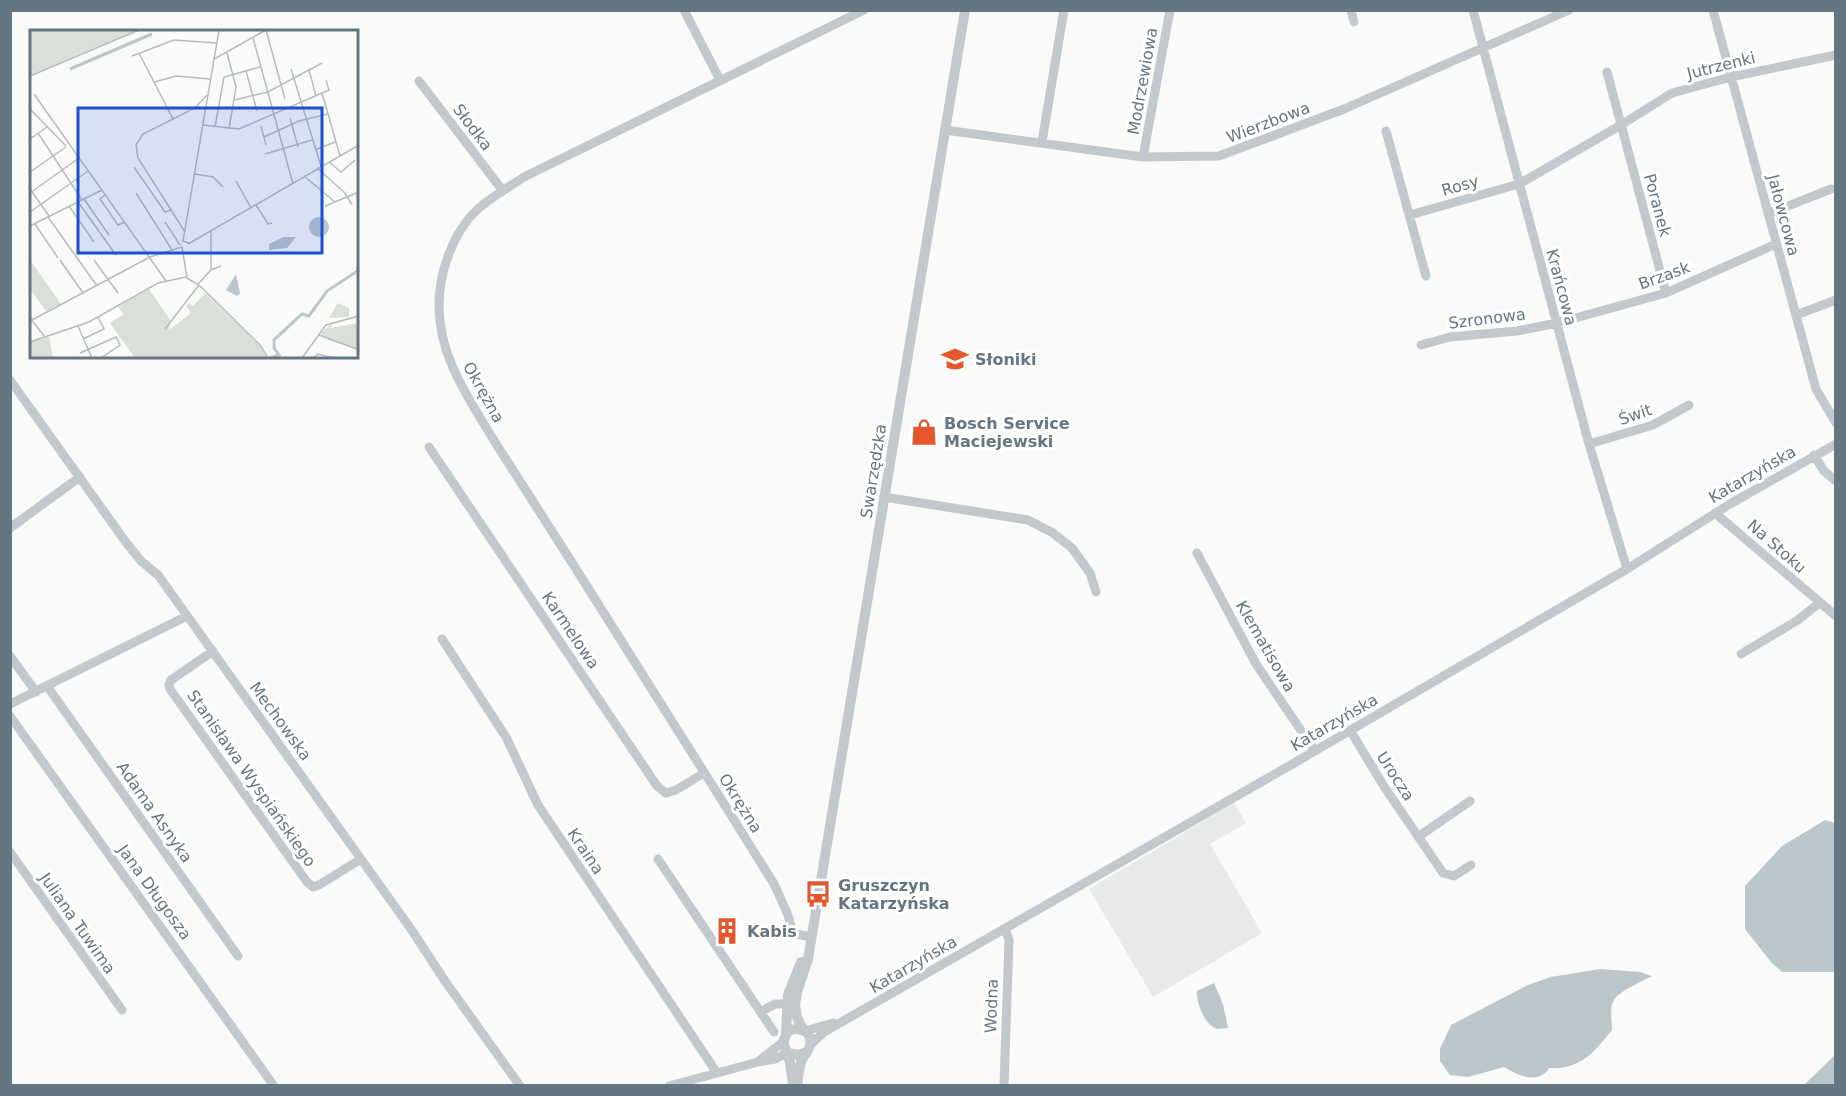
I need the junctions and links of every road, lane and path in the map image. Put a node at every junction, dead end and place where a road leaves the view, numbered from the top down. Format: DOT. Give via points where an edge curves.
graph roads {
  1 [pos="684,10"];
  2 [pos="864,10"];
  3 [pos="965,10"];
  4 [pos="1064,10"];
  5 [pos="1170,10"];
  6 [pos="1351,10"];
  7 [pos="1473,10"];
  8 [pos="1569,10"];
  9 [pos="1713,10"];
  10 [pos="1354,22"];
  11 [pos="1482,48"];
  12 [pos="1836,55"];
  13 [pos="1607,72"];
  14 [pos="1731,77"];
  15 [pos="720,80"];
  16 [pos="419,81"];
  17 [pos="1621,125"];
  18 [pos="945,130"];
  19 [pos="1386,131"];
  20 [pos="1042,142"];
  21 [pos="1143,157"];
  22 [pos="1519,184"];
  23 [pos="1831,189"];
  24 [pos="503,191"];
  25 [pos="1410,214"];
  26 [pos="1768,214"];
  27 [pos="1776,244"];
  28 [pos="1426,276"];
  29 [pos="1666,293"];
  30 [pos="1836,300"];
  31 [pos="1796,315"];
  32 [pos="1557,323"];
  33 [pos="1421,345"];
  34 [pos="10,380"];
  35 [pos="1689,405"];
  36 [pos="1836,423"];
  37 [pos="1589,444"];
  38 [pos="1836,444"];
  39 [pos="429,447"];
  40 [pos="1814,455"];
  41 [pos="80,477"];
  42 [pos="1836,481"];
  43 [pos="884,497"];
  44 [pos="1715,513"];
  45 [pos="10,528"];
  46 [pos="1197,553"];
  47 [pos="1627,569"];
  48 [pos="1096,592"];
  49 [pos="1819,603"];
  50 [pos="187,616"];
  51 [pos="1836,616"];
  52 [pos="442,639"];
  53 [pos="213,651"];
  54 [pos="1741,654"];
  55 [pos="10,656"];
  56 [pos="47,686"];
  57 [pos="36,692"];
  58 [pos="10,704"];
  59 [pos="10,716"];
  60 [pos="1350,730"];
  61 [pos="1314,751"];
  62 [pos="704,773"];
  63 [pos="1470,801"];
  64 [pos="1418,837"];
  65 [pos="10,852"];
  66 [pos="361,859"];
  67 [pos="658,859"];
  68 [pos="1471,865"];
  69 [pos="1005,928"];
  70 [pos="811,937"];
  71 [pos="238,956"];
  72 [pos="791,1004"];
  73 [pos="122,1010"];
  74 [pos="762,1011"];
  75 [pos="844,1021"];
  76 [pos="805,1031"];
  77 [pos="782,1040"];
  78 [pos="808,1049"];
  79 [pos="717,1073"];
  80 [pos="274,1086"];
  81 [pos="520,1086"];
  82 [pos="669,1086"];
  83 [pos="795,1086"];
  84 [pos="1004,1086"];
  1 -- 15 [label="street"];
  2 -- 15 [label="street, Okrężna"];
  3 -- 18 [label="street, Swarzędzka"];
  4 -- 20 [label="street"];
  5 -- 21 [label="street, Modrzewiowa"];
  6 -- 10 [label="street"];
  7 -- 11 [label="street, Krańcowa"];
  8 -- 11 [label="street, Wierzbowa"];
  9 -- 14 [label="street, Jałowcowa"];
  11 -- 21 [label="street, Wierzbowa" via="1344,109 1219,156"];
  11 -- 22 [label="street, Krańcowa"];
  12 -- 14 [label="street, Jutrzenki"];
  13 -- 17 [label="street"];
  14 -- 17 [label="street, Jutrzenki" via="1672,93"];
  14 -- 26 [label="street, Jałowcowa"];
  15 -- 24 [label="street, Okrężna"];
  16 -- 24 [label="street, Słodka"];
  17 -- 22 [label="street, Jutrzenki"];
  17 -- 29 [label="street, Poranek"];
  18 -- 20 [label="street, Wierzbowa"];
  18 -- 43 [label="street, Swarzędzka"];
  19 -- 25 [label="street"];
  20 -- 21 [label="street, Wierzbowa"];
  22 -- 25 [label="street, Rosy"];
  22 -- 32 [label="street, Krańcowa"];
  23 -- 26 [label="street"];
  24 -- 62 [label="street, Okrężna" via="478,210 455,240 448,257 439,304 446,352 457,380"];
  25 -- 28 [label="street"];
  26 -- 27 [label="street, Jałowcowa"];
  27 -- 29 [label="street, Brzask"];
  27 -- 31 [label="street, Jałowcowa"];
  29 -- 32 [label="street, Brzask"];
  30 -- 31 [label="street"];
  31 -- 36 [label="street, Jałowcowa" via="1816,389"];
  32 -- 33 [label="street, Szronowa" via="1450,337"];
  32 -- 37 [label="street, Krańcowa"];
  34 -- 41 [label="street, Mechowska"];
  35 -- 37 [label="street, Świt" via="1653,426"];
  37 -- 47 [label="street, Krańcowa"];
  38 -- 40 [label="street, Katarzyńska"];
  39 -- 62 [label="street, Karmelowa" via="657,786 666,793"];
  40 -- 42 [label="street"];
  40 -- 44 [label="street, Katarzyńska"];
  41 -- 45 [label="street"];
  41 -- 50 [label="street, Mechowska" via="125,542 158,575"];
  43 -- 48 [label="street" via="1028,520 1072,548 1090,573"];
  43 -- 70 [label="street, Swarzędzka"];
  44 -- 47 [label="street, Katarzyńska"];
  44 -- 49 [label="street, Na Stoku"];
  46 -- 61 [label="street, Klematisowa" via="1256,664"];
  47 -- 60 [label="street, Katarzyńska"];
  49 -- 51 [label="street, Na Stoku"];
  49 -- 54 [label="street"];
  50 -- 53 [label="street, Mechowska"];
  50 -- 56 [label="street"];
  52 -- 79 [label="street, Kraina" via="500,728 538,805"];
  53 -- 66 [label="street, Mechowska"];
  53 -- 66 [label="street, Stanisława Wyspiańskiego" via="171,680 170,689 307,882 313,887 319,885"];
  55 -- 57 [label="street"];
  56 -- 57 [label="street"];
  56 -- 71 [label="street, Adama Asnyka"];
  57 -- 58 [label="street"];
  59 -- 80 [label="street, Jana Długosza"];
  60 -- 61 [label="street, Katarzyńska"];
  60 -- 64 [label="street, Urocza"];
  61 -- 69 [label="street, Katarzyńska"];
  62 -- 70 [label="street, Okrężna" via="774,884 792,930"];
  63 -- 64 [label="street"];
  64 -- 68 [label="street, Urocza" via="1443,873 1454,876"];
  65 -- 73 [label="street, Juliana Tuwima"];
  66 -- 81 [label="street, Mechowska"];
  67 -- 74 [label="street"];
  69 -- 75 [label="street, Katarzyńska"];
  69 -- 84 [label="street, Wodna" via="1009,940"];
  70 -- 72 [label="street, Swarzędzka" via="808,959"];
  72 -- 74 [label="street" via="775,1004"];
  72 -- 76 [label="street"];
  72 -- 77 [label="street, Swarzędzka"];
  74 -- 77 [label="street"];
  75 -- 76 [label="street, Katarzyńska"];
  75 -- 78 [label="street, Katarzyńska" via="824,1032"];
  76 -- 77 [label="street" via="795,1029"];
  76 -- 78 [label="street" via="810,1038"];
  77 -- 78 [label="street" via="799,1055"];
  77 -- 79 [label="street" via="758,1062"];
  77 -- 83 [label="street, Swarzędzka"];
  78 -- 83 [label="street, Swarzędzka"];
  79 -- 82 [label="street"];
}
